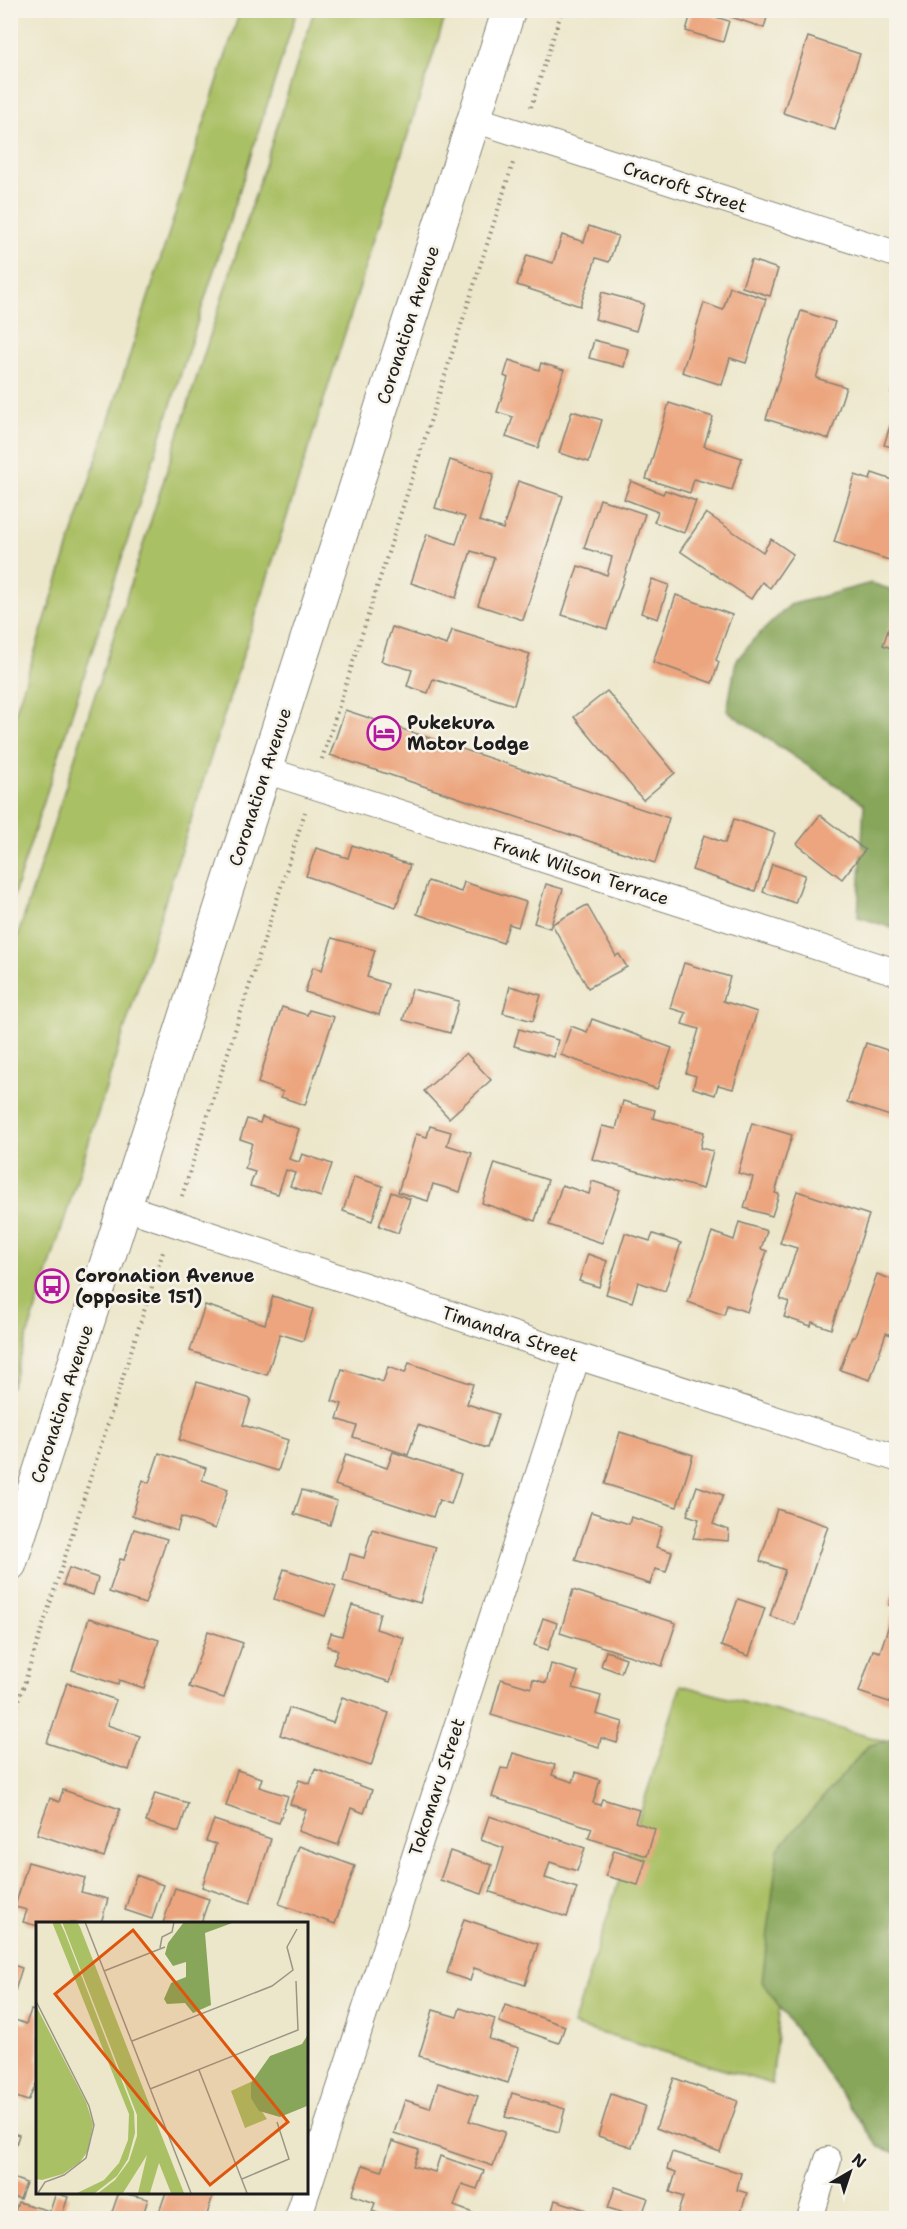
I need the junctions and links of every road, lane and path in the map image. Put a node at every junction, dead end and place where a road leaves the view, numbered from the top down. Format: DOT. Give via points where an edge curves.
graph roads {
  1 [pos="509,10"];
  2 [pos="562,10"];
  3 [pos="533,99"];
  4 [pos="474,119"];
  5 [pos="511,170"];
  6 [pos="897,254"];
  7 [pos="320,766"];
  8 [pos="265,770"];
  9 [pos="308,803"];
  10 [pos="897,972"];
  11 [pos="186,1187"];
  12 [pos="125,1207"];
  13 [pos="163,1253"];
  14 [pos="577,1356"];
  15 [pos="897,1458"];
  16 [pos="10,1564"];
  17 [pos="10,1728"];
  18 [pos="828,2160"];
  19 [pos="308,2187"];
  20 [pos="306,2193"];
  21 [pos="298,2218"];
  22 [pos="810,2218"];
  1 -- 4 [label="highway, Coronation Avenue"];
  2 -- 3 [label="path"];
  4 -- 6 [label="street, Cracroft Street"];
  4 -- 8 [label="highway, Coronation Avenue"];
  5 -- 7 [label="path"];
  8 -- 10 [label="street, Frank Wilson Terrace"];
  8 -- 12 [label="highway, Coronation Avenue"];
  9 -- 11 [label="path"];
  12 -- 14 [label="street, Timandra Street"];
  12 -- 16 [label="highway, Coronation Avenue"];
  13 -- 17 [label="path"];
  14 -- 15 [label="street, Timandra Street"];
  14 -- 19 [label="street, Tokomaru Street"];
  18 -- 22 [label="street"];
  20 -- 21 [label="street, Tokomaru Street"];
}
